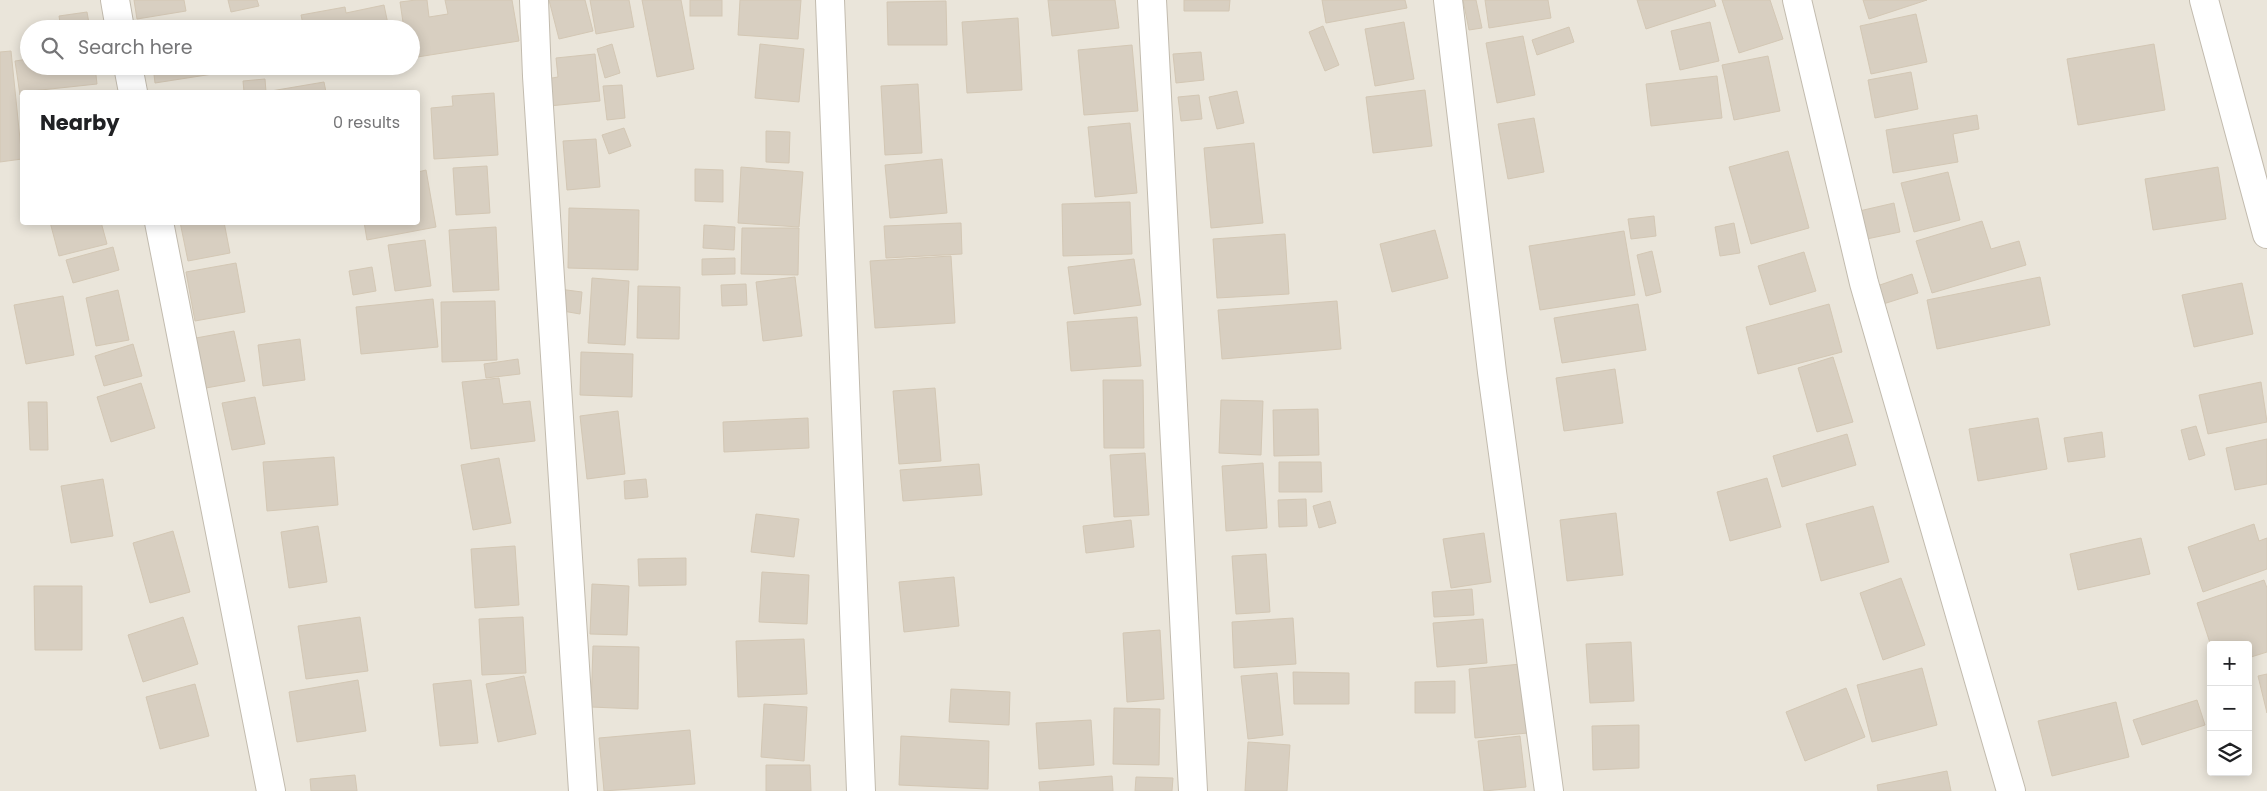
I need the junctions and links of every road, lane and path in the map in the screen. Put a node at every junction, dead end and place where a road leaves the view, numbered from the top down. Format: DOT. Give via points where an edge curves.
graph roads {
  1 [pos="115,0"];
  2 [pos="534,0"];
  3 [pos="830,0"];
  4 [pos="1152,0"];
  5 [pos="1448,0"];
  6 [pos="1797,0"];
  7 [pos="2204,0"];
  8 [pos="118,20"];
  9 [pos="130,75"];
  10 [pos="133,90"];
  11 [pos="160,225"];
  12 [pos="2267,234"];
  13 [pos="271,791"];
  14 [pos="584,791"];
  15 [pos="861,791"];
  16 [pos="1193,791"];
  17 [pos="1549,791"];
  18 [pos="2011,791"];
  1 -- 8 [label="street"];
  2 -- 14 [label="street"];
  3 -- 15 [label="street"];
  4 -- 16 [label="street"];
  5 -- 17 [label="street" via="1492,372"];
  6 -- 18 [label="street" via="1864,283"];
  7 -- 12 [label="street"];
  9 -- 10 [label="street"];
  11 -- 13 [label="street"];
}
